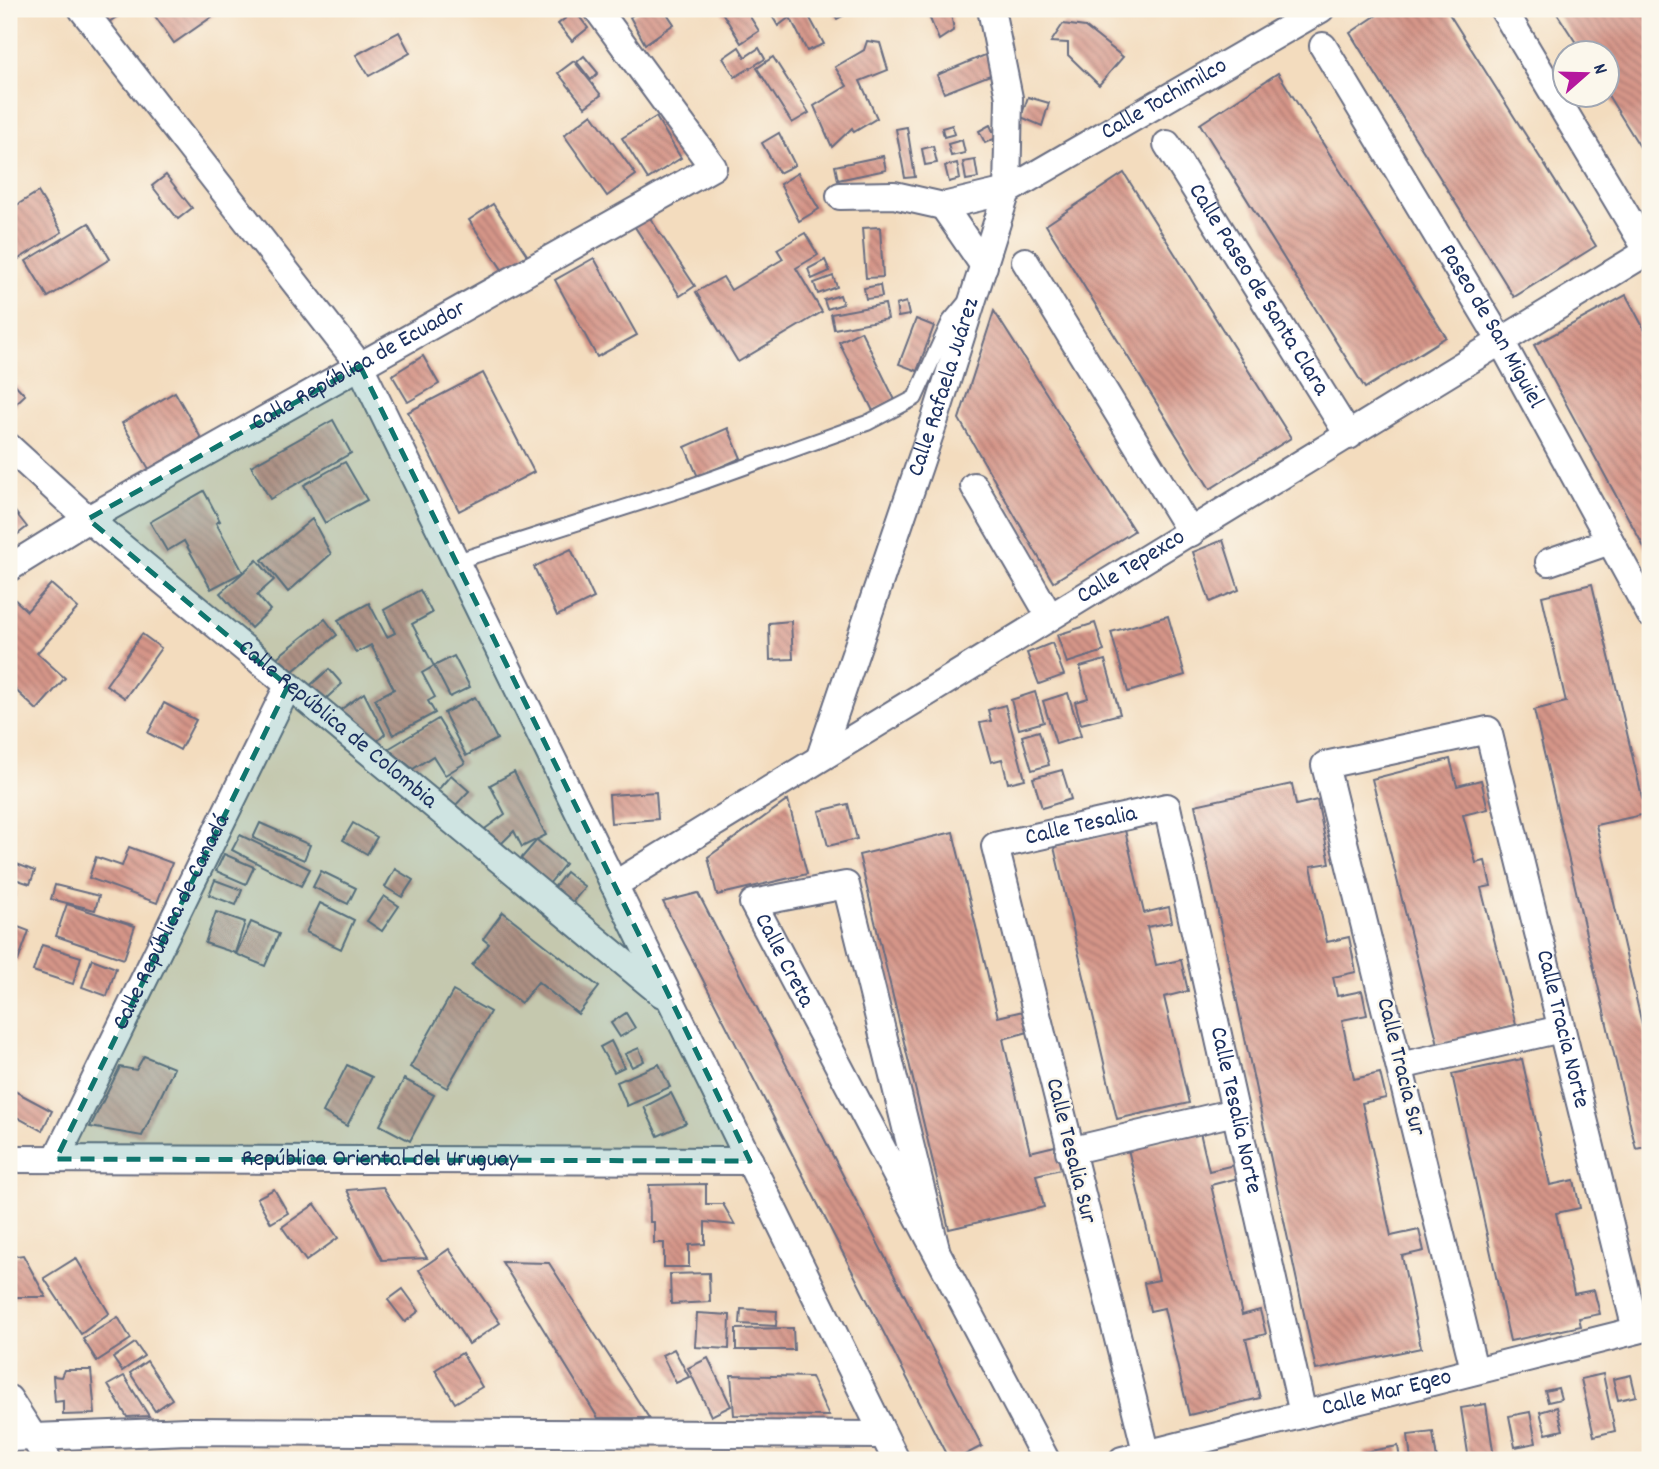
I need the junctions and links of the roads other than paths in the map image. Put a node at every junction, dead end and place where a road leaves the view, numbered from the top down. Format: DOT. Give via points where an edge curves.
graph roads {
  1 [pos="82,9"];
  2 [pos="991,9"];
  3 [pos="1321,9"];
  4 [pos="1503,9"];
  5 [pos="605,11"];
  6 [pos="1323,46"];
  7 [pos="1167,144"];
  8 [pos="1007,191"];
  9 [pos="840,196"];
  10 [pos="943,206"];
  11 [pos="1650,252"];
  12 [pos="1025,261"];
  13 [pos="980,277"];
  14 [pos="1502,343"];
  15 [pos="360,366"];
  16 [pos="1349,436"];
  17 [pos="9,447"];
  18 [pos="974,486"];
  19 [pos="88,519"];
  20 [pos="1191,533"];
  21 [pos="1610,541"];
  22 [pos="457,561"];
  23 [pos="1549,562"];
  24 [pos="9,568"];
  25 [pos="1650,614"];
  26 [pos="1049,615"];
  27 [pos="288,686"];
  28 [pos="820,757"];
  29 [pos="1325,765"];
  30 [pos="1167,807"];
  31 [pos="995,846"];
  32 [pos="614,885"];
  33 [pos="669,1000"];
  34 [pos="1561,1029"];
  35 [pos="1400,1066"];
  36 [pos="1235,1112"];
  37 [pos="1069,1151"];
  38 [pos="9,1159"];
  39 [pos="56,1159"];
  40 [pos="750,1161"];
  41 [pos="937,1253"];
  42 [pos="1643,1329"];
  43 [pos="1474,1369"];
  44 [pos="9,1399"];
  45 [pos="1303,1414"];
  46 [pos="883,1435"];
  47 [pos="31,1446"];
  48 [pos="1134,1458"];
  49 [pos="896,1460"];
  50 [pos="1046,1460"];
  1 -- 15 [label="street"];
  2 -- 8 [label="street, Calle Rafaela Juárez" via="1009,98"];
  3 -- 8 [label="street, Calle Tochimilco"];
  4 -- 11 [label="street"];
  5 -- 15 [label="street, Calle República de Ecuador" via="713,167"];
  6 -- 14 [label="street, Paseo de San Miguiel"];
  7 -- 16 [label="street, Calle Paseo de Santa Clara"];
  8 -- 10 [label="street, Calle Tochimilco"];
  8 -- 13 [label="street, Calle Rafaela Juárez"];
  9 -- 10 [label="street" via="894,195"];
  10 -- 13 [label="street"];
  11 -- 14 [label="street, Calle Tepexco"];
  12 -- 20 [label="street"];
  13 -- 22 [label="lane" via="950,321 915,398 867,423 683,489"];
  13 -- 28 [label="street, Calle Rafaela Juárez"];
  14 -- 16 [label="street, Calle Tepexco"];
  14 -- 21 [label="street, Paseo de San Miguiel"];
  15 -- 19 [label="street, Calle República de Ecuador"];
  15 -- 22 [label="street"];
  16 -- 20 [label="street, Calle Tepexco"];
  17 -- 19 [label="street, Calle República de Colombia"];
  18 -- 26 [label="street"];
  19 -- 24 [label="street, Calle República de Ecuador"];
  19 -- 27 [label="street, Calle República de Colombia"];
  20 -- 26 [label="street, Calle Tepexco"];
  21 -- 23 [label="street"];
  21 -- 25 [label="street, Paseo de San Miguiel"];
  22 -- 32 [label="street"];
  26 -- 28 [label="street, Calle Tepexco"];
  27 -- 33 [label="street, Calle República de Colombia"];
  27 -- 39 [label="street, Calle República de Canadá"];
  28 -- 32 [label="street, Calle Tepexco"];
  29 -- 34 [label="street, Calle Tracia Norte" via="1488,730"];
  29 -- 35 [label="street, Calle Tracia Sur"];
  30 -- 31 [label="street, Calle Tesalia"];
  30 -- 36 [label="street, Calle Tesalia Norte"];
  31 -- 37 [label="street, Calle Tesalia Sur"];
  32 -- 33 [label="street"];
  33 -- 40 [label="street"];
  34 -- 35 [label="street"];
  34 -- 42 [label="street, Calle Tracia Norte"];
  35 -- 43 [label="street, Calle Tracia Sur"];
  36 -- 37 [label="street"];
  36 -- 45 [label="street, Calle Tesalia Norte"];
  37 -- 48 [label="street, Calle Tesalia Sur"];
  38 -- 39 [label="street, República Oriental del Uruguay"];
  39 -- 40 [label="street, República Oriental del Uruguay"];
  40 -- 46 [label="street"];
  41 -- 41 [label="street, Calle Creta" via="880,1144 753,903 846,885"];
  41 -- 50 [label="street, Calle Creta"];
  42 -- 43 [label="street, Calle Mar Egeo"];
  43 -- 45 [label="street, Calle Mar Egeo"];
  44 -- 47 [label="street"];
  45 -- 48 [label="street, Calle Mar Egeo"];
  46 -- 47 [label="street" via="187,1431"];
  46 -- 49 [label="street"];
}
